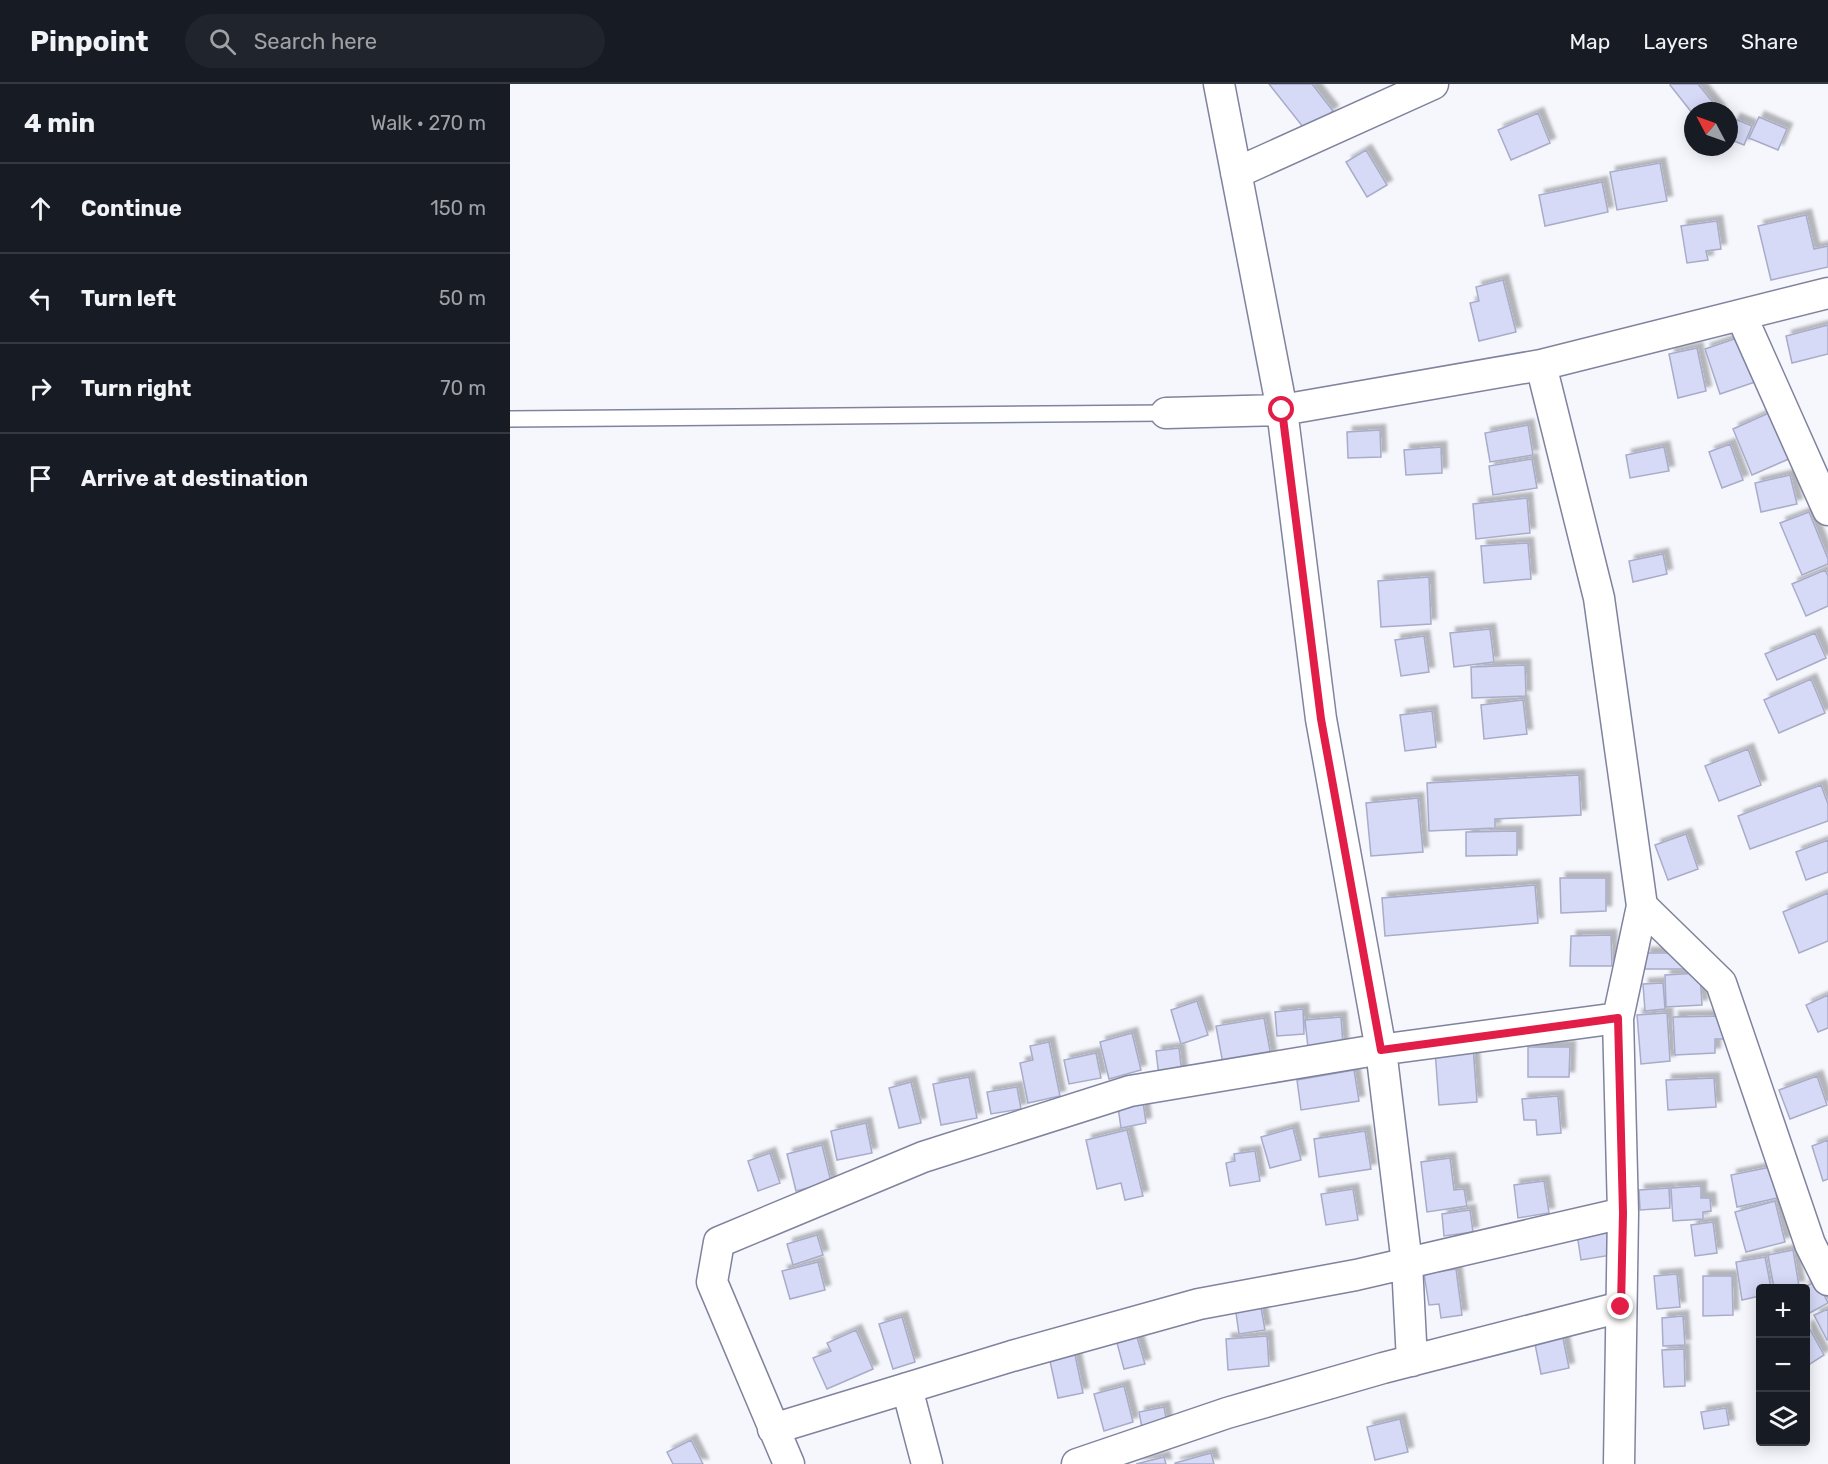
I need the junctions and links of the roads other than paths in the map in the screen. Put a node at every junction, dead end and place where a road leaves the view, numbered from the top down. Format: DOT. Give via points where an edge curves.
graph roads {
  1 [pos="1219,84"];
  2 [pos="1433,84"];
  3 [pos="1236,172"];
  4 [pos="1828,293"];
  5 [pos="1741,315"];
  6 [pos="1541,366"];
  7 [pos="1282,410"];
  8 [pos="1166,413"];
  9 [pos="510,419"];
  10 [pos="1828,510"];
  11 [pos="1642,906"];
  12 [pos="1618,1018"];
  13 [pos="1381,1050"];
  14 [pos="1623,1213"];
  15 [pos="1407,1264"];
  16 [pos="1828,1280"];
  17 [pos="1621,1307"];
  18 [pos="1412,1360"];
  19 [pos="907,1388"];
  20 [pos="773,1428"];
  21 [pos="789,1464"];
  22 [pos="927,1464"];
  23 [pos="1077,1464"];
  24 [pos="1619,1464"];
  1 -- 3 [label="street"];
  2 -- 3 [label="street"];
  3 -- 7 [label="street"];
  4 -- 5 [label="street"];
  5 -- 6 [label="street"];
  5 -- 10 [label="street"];
  6 -- 7 [label="street"];
  6 -- 11 [label="street" via="1599,598"];
  7 -- 8 [label="street"];
  7 -- 13 [label="street" via="1321,719"];
  8 -- 9 [label="lane"];
  11 -- 12 [label="street"];
  11 -- 16 [label="street" via="1721,983 1810,1244"];
  12 -- 13 [label="street"];
  12 -- 14 [label="street"];
  13 -- 15 [label="street"];
  13 -- 20 [label="street" via="1130,1091 923,1157 719,1242 712,1282"];
  14 -- 15 [label="street"];
  14 -- 17 [label="street"];
  15 -- 18 [label="street"];
  15 -- 19 [label="street" via="1199,1304"];
  17 -- 18 [label="street"];
  17 -- 24 [label="street"];
  18 -- 23 [label="street" via="1227,1413"];
  19 -- 20 [label="street"];
  19 -- 22 [label="street"];
  20 -- 21 [label="street"];
}
